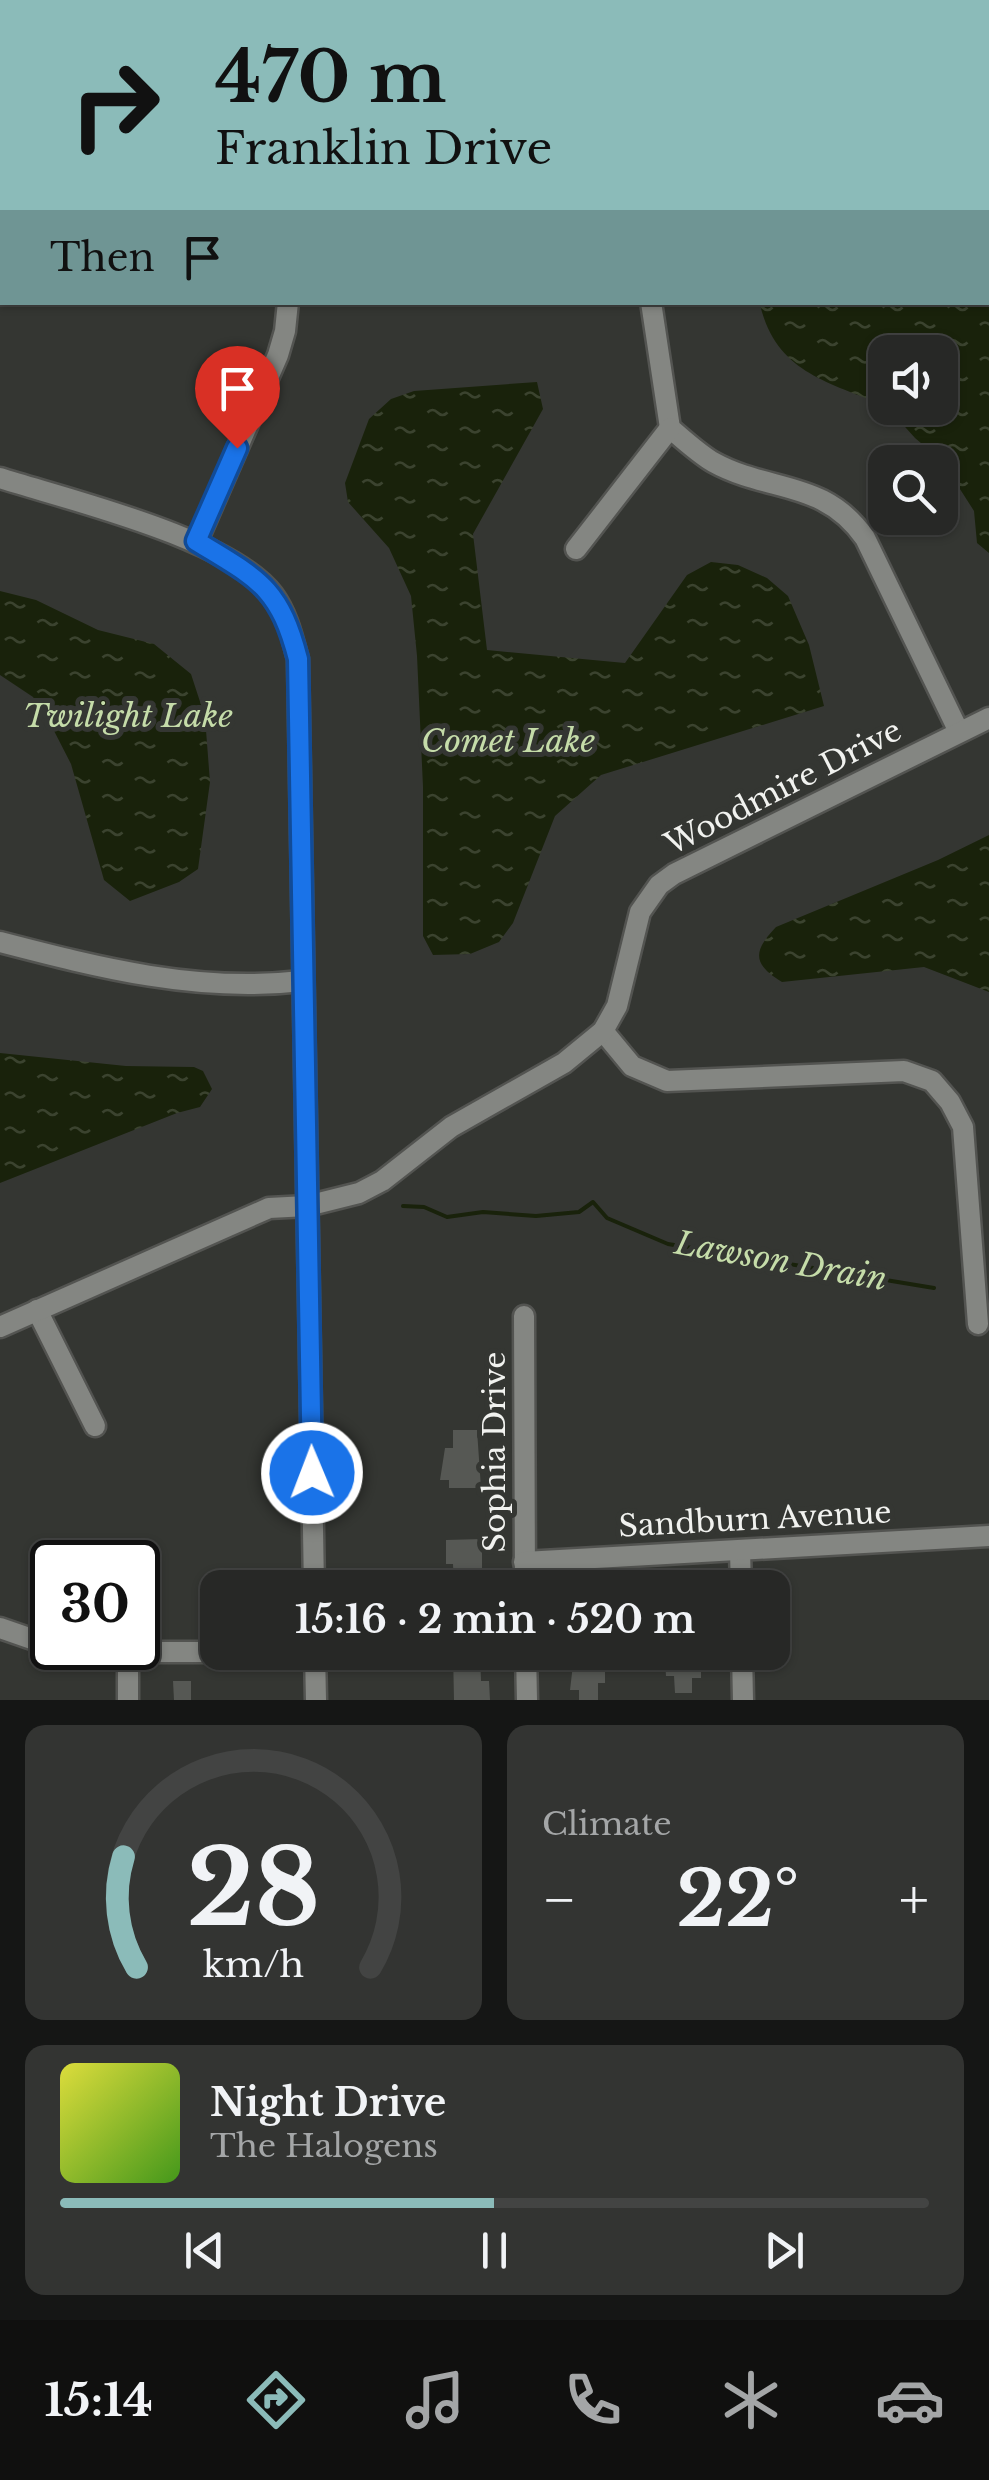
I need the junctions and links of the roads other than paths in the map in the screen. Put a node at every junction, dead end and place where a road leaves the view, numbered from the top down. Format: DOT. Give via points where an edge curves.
graph roads {
  1 [pos="288,305"];
  2 [pos="651,305"];
  3 [pos="670,428"];
  4 [pos="0,478"];
  5 [pos="196,541"];
  6 [pos="576,549"];
  7 [pos="989,718"];
  8 [pos="959,732"];
  9 [pos="0,942"];
  10 [pos="302,982"];
  11 [pos="603,1031"];
  12 [pos="307,1206"];
  13 [pos="38,1310"];
  14 [pos="524,1316"];
  15 [pos="978,1324"];
  16 [pos="0,1328"];
  17 [pos="95,1426"];
  18 [pos="989,1536"];
  19 [pos="740,1550"];
  20 [pos="524,1562"];
  21 [pos="314,1570"];
  22 [pos="524,1570"];
  23 [pos="740,1570"];
  24 [pos="0,1628"];
  25 [pos="30,1638"];
  26 [pos="200,1652"];
  27 [pos="160,1653"];
  28 [pos="128,1670"];
  29 [pos="315,1670"];
  30 [pos="526,1670"];
  31 [pos="743,1670"];
  32 [pos="128,1700"];
  33 [pos="316,1700"];
  34 [pos="527,1700"];
  35 [pos="744,1700"];
  1 -- 5 [label="street" via="278,355"];
  2 -- 3 [label="street"];
  3 -- 6 [label="street"];
  3 -- 8 [label="street" via="712,461 822,499 854,523"];
  4 -- 5 [label="street"];
  5 -- 10 [label="street" via="271,593 298,659"];
  7 -- 8 [label="street, Woodmire Drive"];
  8 -- 11 [label="street, Woodmire Drive" via="674,874 648,898 634,928 624,983"];
  9 -- 10 [label="street" via="152,978 261,986"];
  10 -- 12 [label="street"];
  11 -- 12 [label="street, Woodmire Drive" via="564,1063 451,1127 382,1181"];
  11 -- 15 [label="street" via="632,1066 668,1080 904,1071 932,1081 963,1127"];
  12 -- 13 [label="street, Woodmire Drive" via="269,1208"];
  12 -- 21 [label="street"];
  13 -- 16 [label="street, Woodmire Drive"];
  13 -- 17 [label="street"];
  14 -- 20 [label="street, Sophia Drive"];
  18 -- 19 [label="street, Sandburn Avenue"];
  19 -- 20 [label="street, Sandburn Avenue"];
  19 -- 23 [label="street"];
  20 -- 22 [label="street, Sophia Drive"];
  24 -- 25 [label="street"];
  26 -- 27 [label="street"];
  28 -- 32 [label="street"];
  29 -- 33 [label="street"];
  30 -- 34 [label="street"];
  31 -- 35 [label="street"];
}
